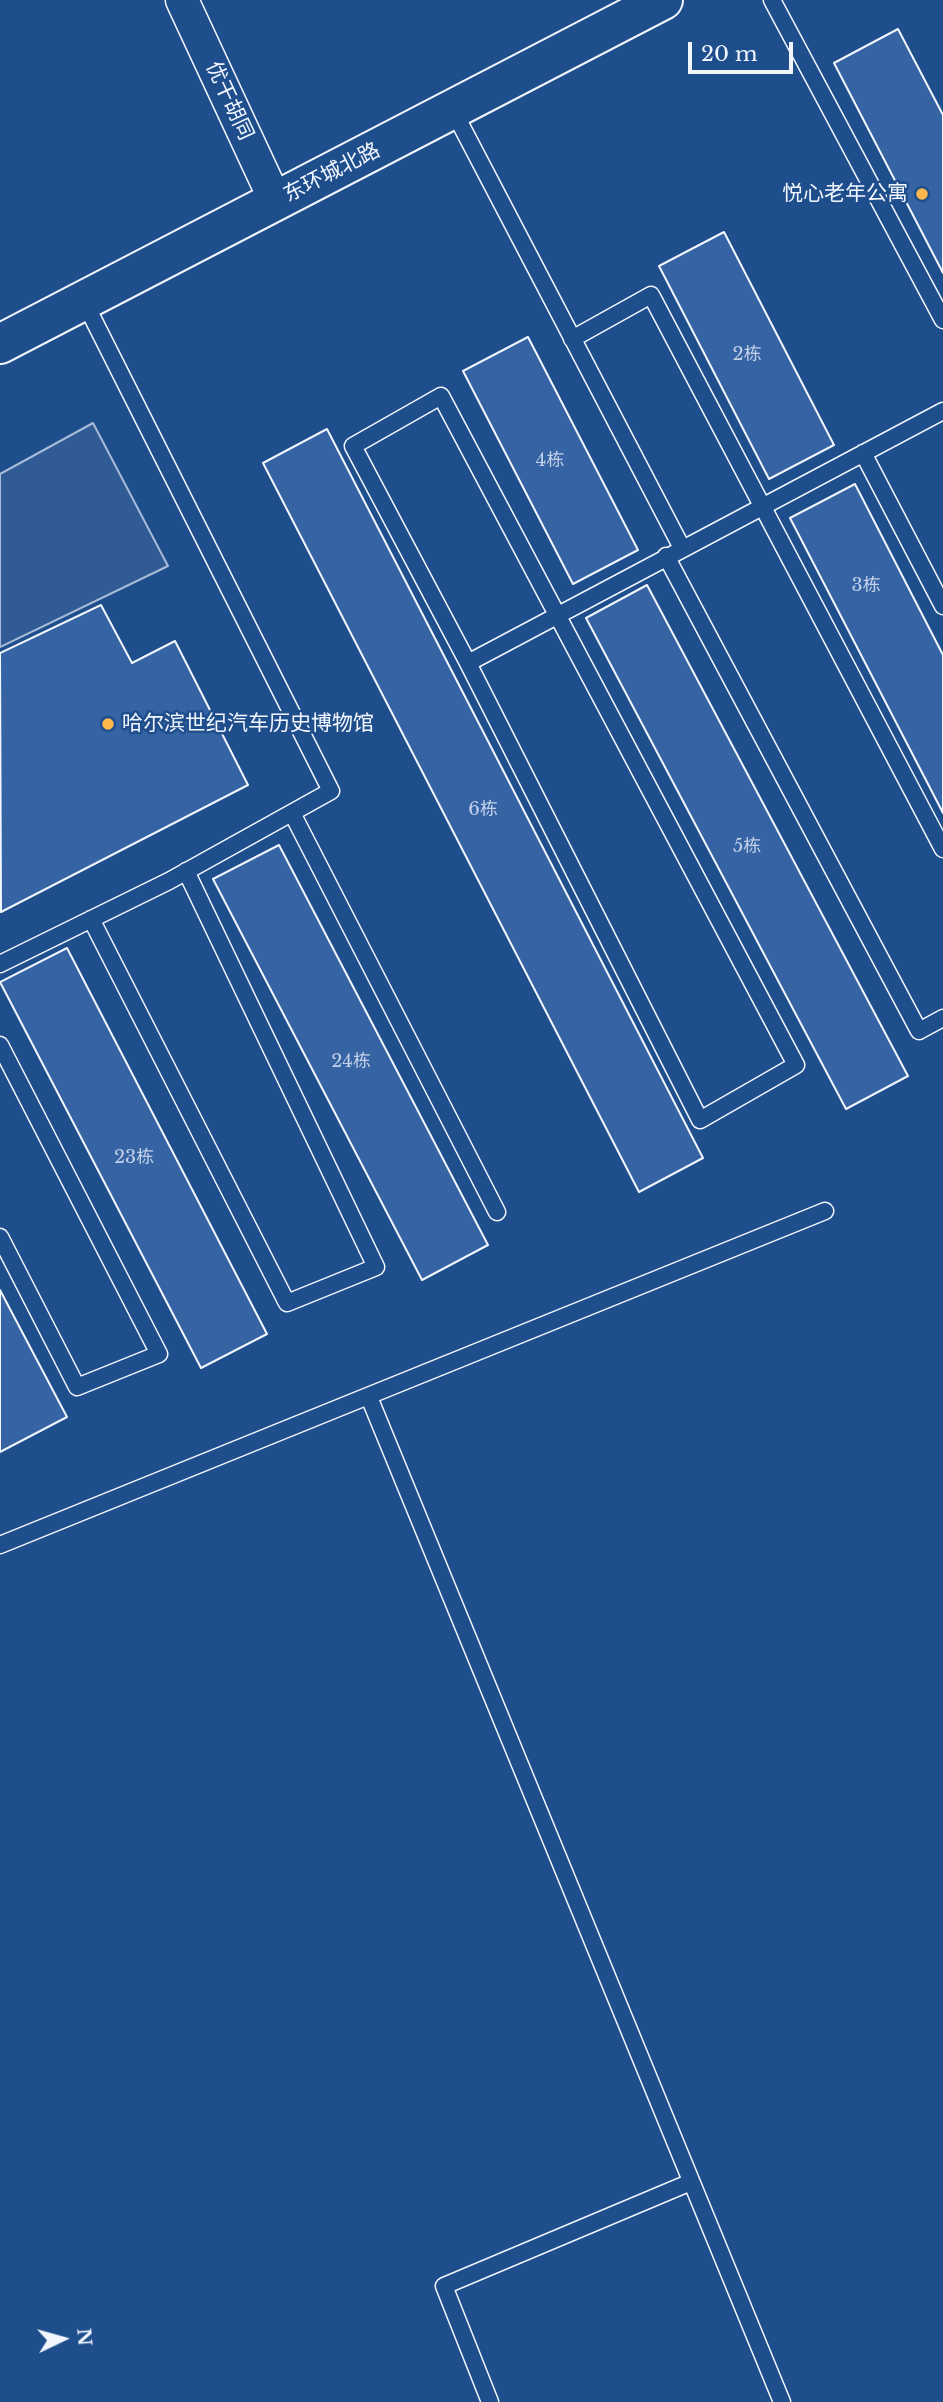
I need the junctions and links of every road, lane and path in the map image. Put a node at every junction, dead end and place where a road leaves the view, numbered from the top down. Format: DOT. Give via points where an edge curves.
graph roads {
  1 [pos="182,0"];
  2 [pos="663,0"];
  3 [pos="772,0"];
  4 [pos="453,110"];
  5 [pos="276,202"];
  6 [pos="84,301"];
  7 [pos="943,320"];
  8 [pos="572,339"];
  9 [pos="0,344"];
  10 [pos="942,413"];
  11 [pos="863,453"];
  12 [pos="764,505"];
  13 [pos="682,548"];
  14 [pos="666,556"];
  15 [pos="943,606"];
  16 [pos="557,615"];
  17 [pos="468,663"];
  18 [pos="292,813"];
  19 [pos="943,849"];
  20 [pos="186,871"];
  21 [pos="91,919"];
  22 [pos="0,964"];
  23 [pos="943,1018"];
  24 [pos="0,1045"];
  25 [pos="825,1211"];
  26 [pos="497,1212"];
  27 [pos="0,1237"];
  28 [pos="369,1396"];
  29 [pos="0,1545"];
  30 [pos="691,2182"];
  31 [pos="490,2402"];
  32 [pos="782,2402"];
  1 -- 5 [label="street, 优干胡同"];
  2 -- 4 [label="main road, 东环城北路"];
  3 -- 7 [label="lane"];
  4 -- 5 [label="main road, 东环城北路"];
  4 -- 8 [label="lane"];
  5 -- 6 [label="main road, 东环城北路"];
  6 -- 9 [label="main road, 东环城北路"];
  6 -- 18 [label="lane" via="331,791"];
  8 -- 12 [label="lane" via="651,295"];
  8 -- 13 [label="lane"];
  10 -- 11 [label="lane"];
  11 -- 12 [label="lane"];
  11 -- 15 [label="lane"];
  12 -- 13 [label="lane"];
  12 -- 19 [label="lane"];
  13 -- 14 [label="lane"];
  14 -- 16 [label="lane"];
  14 -- 23 [label="lane" via="919,1031"];
  16 -- 17 [label="lane"];
  16 -- 17 [label="lane" via="442,396 353,446"];
  16 -- 17 [label="lane" via="796,1065 701,1120"];
  18 -- 20 [label="lane"];
  18 -- 26 [label="lane"];
  20 -- 21 [label="lane"];
  20 -- 21 [label="lane" via="376,1267 287,1303"];
  21 -- 22 [label="lane"];
  24 -- 27 [label="lane" via="159,1354 77,1387"];
  25 -- 28 [label="lane"];
  28 -- 29 [label="lane"];
  28 -- 30 [label="lane"];
  30 -- 31 [label="lane" via="444,2286"];
  30 -- 32 [label="lane"];
}
